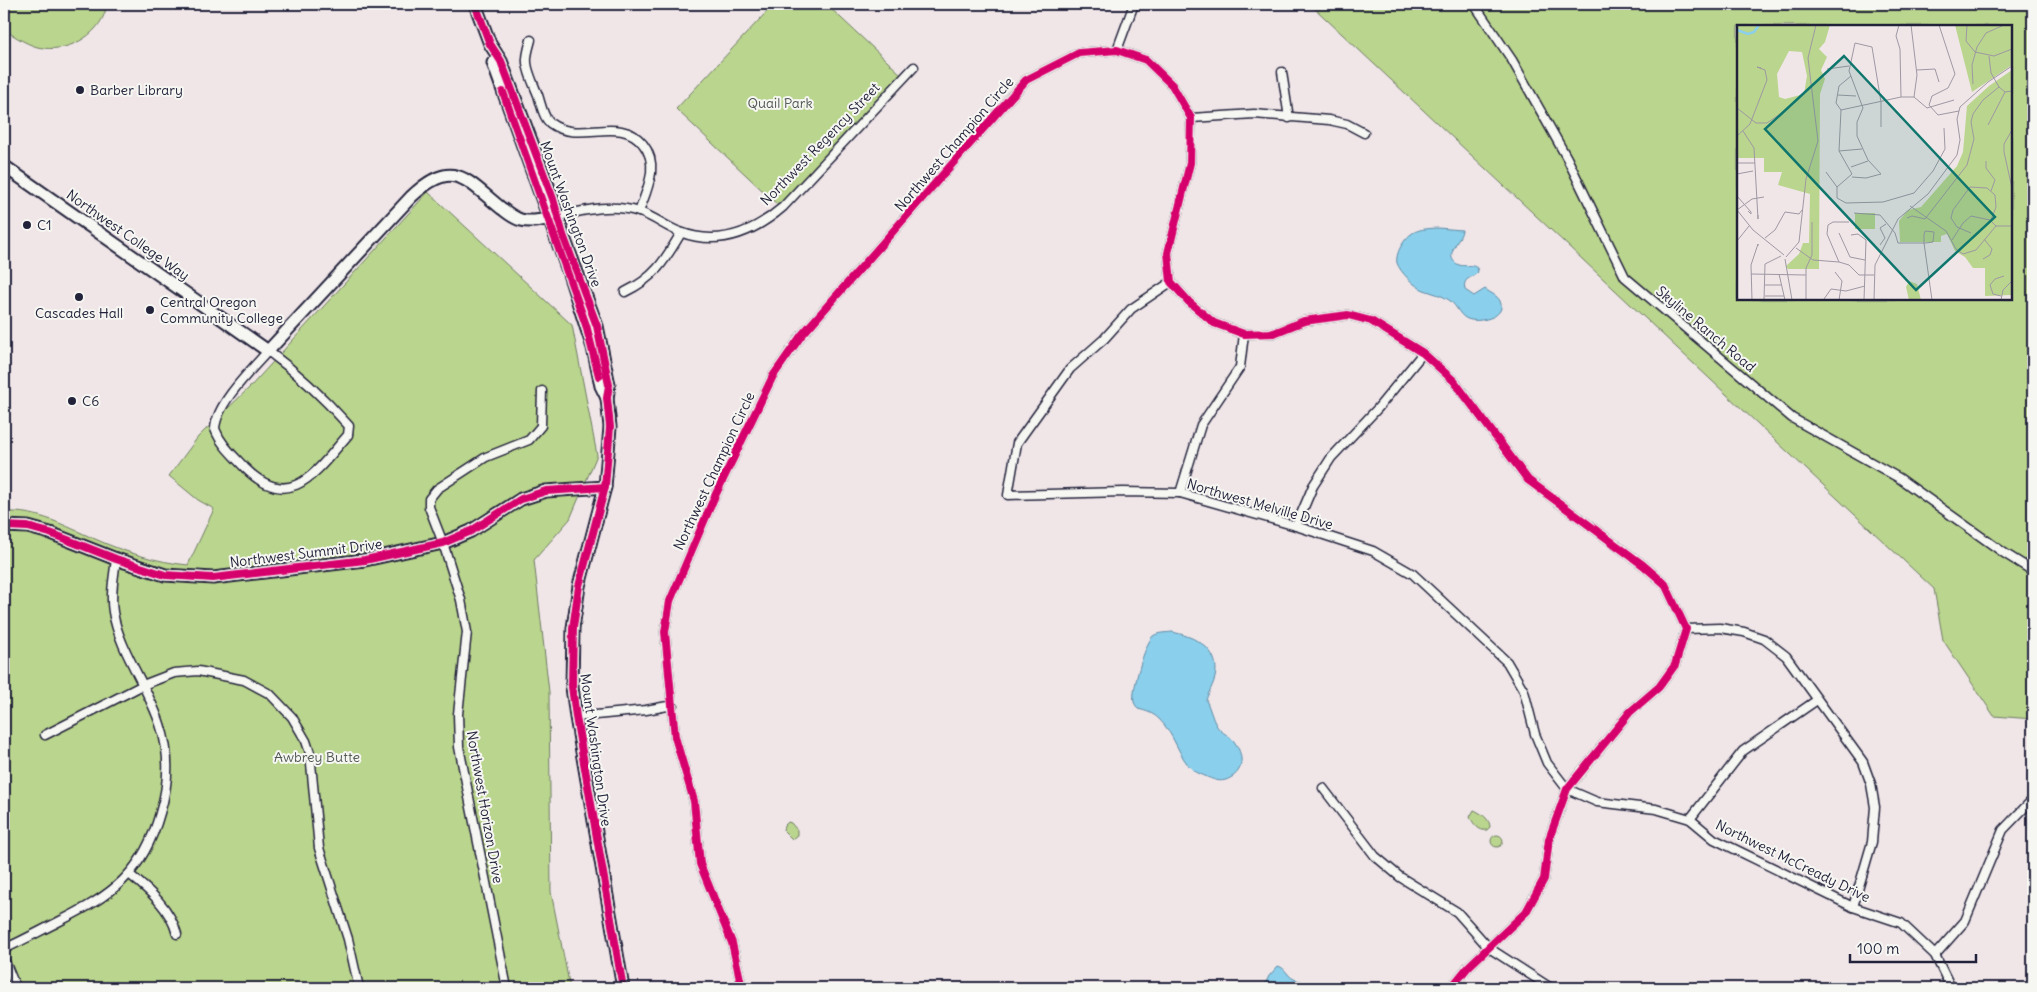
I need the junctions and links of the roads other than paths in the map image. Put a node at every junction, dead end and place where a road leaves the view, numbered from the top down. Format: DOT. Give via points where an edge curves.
graph roads {
  1 [pos="475,4"];
  2 [pos="1134,4"];
  3 [pos="1474,4"];
  4 [pos="530,40"];
  5 [pos="1117,50"];
  6 [pos="914,68"];
  7 [pos="1282,72"];
  8 [pos="1191,118"];
  9 [pos="1289,118"];
  10 [pos="1364,133"];
  11 [pos="4,166"];
  12 [pos="639,212"];
  13 [pos="553,218"];
  14 [pos="680,232"];
  15 [pos="1171,282"];
  16 [pos="625,292"];
  17 [pos="1244,334"];
  18 [pos="268,351"];
  19 [pos="1423,353"];
  20 [pos="542,391"];
  21 [pos="605,488"];
  22 [pos="1180,493"];
  23 [pos="4,526"];
  24 [pos="1296,526"];
  25 [pos="443,543"];
  26 [pos="116,559"];
  27 [pos="2033,571"];
  28 [pos="1686,629"];
  29 [pos="144,685"];
  30 [pos="1817,700"];
  31 [pos="673,705"];
  32 [pos="576,717"];
  33 [pos="45,735"];
  34 [pos="1323,788"];
  35 [pos="1567,789"];
  36 [pos="2033,800"];
  37 [pos="1690,820"];
  38 [pos="129,874"];
  39 [pos="1853,907"];
  40 [pos="177,934"];
  41 [pos="1490,948"];
  42 [pos="4,949"];
  43 [pos="1936,955"];
  44 [pos="4,959"];
  45 [pos="16,988"];
  46 [pos="358,988"];
  47 [pos="507,988"];
  48 [pos="623,988"];
  49 [pos="742,988"];
  50 [pos="1451,988"];
  51 [pos="1551,988"];
  52 [pos="1951,988"];
  1 -- 13 [label="street, Mount Washington Drive" via="490,44 501,61"];
  2 -- 5 [label="street"];
  3 -- 27 [label="street, Skyline Ranch Road" via="1512,60 1567,158 1624,277 1792,418 1899,478"];
  4 -- 12 [label="street" via="527,62 549,122 563,130 581,133 629,132 646,148 652,165"];
  5 -- 8 [label="street, Northwest Champion Circle" via="1146,60 1172,85"];
  5 -- 31 [label="street, Northwest Champion Circle" via="1078,52 1026,80 786,355 714,498 670,600 666,632"];
  6 -- 14 [label="street, Northwest Regency Street" via="784,207 766,221 738,234 712,239"];
  7 -- 9 [label="street"];
  8 -- 9 [label="street" via="1254,114"];
  8 -- 15 [label="street" via="1190,163 1168,253"];
  9 -- 10 [label="street" via="1329,120 1347,124"];
  11 -- 18 [label="street, Northwest College Way"];
  12 -- 13 [label="street, Northwest Regency Street" via="608,207"];
  12 -- 14 [label="street, Northwest Regency Street"];
  13 -- 18 [label="street, Northwest Regency Street" via="532,222 520,220 475,184 461,177 442,176 432,180 411,198"];
  13 -- 21 [label="street, Mount Washington Drive" via="563,235 599,333 609,385 610,427"];
  14 -- 16 [label="street" via="657,270"];
  15 -- 17 [label="street" via="1214,324"];
  15 -- 22 [label="street, Northwest Melville Drive" via="1131,309 1070,369 1017,443 1008,495"];
  17 -- 19 [label="street" via="1274,332 1304,321 1348,315 1372,321"];
  17 -- 22 [label="street" via="1240,367 1202,425"];
  18 -- 18 [label="street, Northwest College Way" via="230,396 215,429 223,445 256,478 269,486 282,488 294,486 312,475 348,435 349,426 295,371"];
  19 -- 24 [label="street" via="1331,458 1312,486"];
  19 -- 28 [label="street" via="1454,381 1528,480 1665,584"];
  20 -- 25 [label="street, Northwest Horizon Drive" via="541,426 529,440 486,457 437,489 429,499 432,517"];
  21 -- 25 [label="street, Northwest Summit Drive" via="546,491 521,499 471,531"];
  21 -- 32 [label="street, Mount Washington Drive" via="579,586 573,628 572,687"];
  22 -- 24 [label="street, Northwest Melville Drive"];
  23 -- 26 [label="street, Northwest Summit Drive" via="28,527 50,533"];
  24 -- 35 [label="street, Northwest Melville Drive" via="1373,551 1413,574 1508,662 1524,692 1547,764"];
  25 -- 26 [label="street, Northwest Summit Drive" via="365,560 213,578 165,575"];
  25 -- 47 [label="street, Northwest Horizon Drive" via="461,600 467,632 458,714 459,747"];
  26 -- 29 [label="street" via="113,612"];
  28 -- 30 [label="street" via="1720,628 1764,639 1786,656"];
  28 -- 35 [label="street" via="1674,665 1659,687 1630,712"];
  29 -- 33 [label="street"];
  29 -- 38 [label="street" via="165,741 168,776 153,837"];
  29 -- 46 [label="street" via="174,673 198,671 244,680 270,694 292,717 310,753 319,848 348,939"];
  30 -- 37 [label="street" via="1743,751"];
  30 -- 39 [label="street" via="1863,762 1875,807 1872,842"];
  31 -- 32 [label="street"];
  31 -- 49 [label="street, Northwest Champion Circle" via="675,738 694,801 700,864 732,943"];
  32 -- 48 [label="street, Mount Washington Drive"];
  34 -- 41 [label="street" via="1375,856 1400,877 1457,912"];
  35 -- 37 [label="street, Northwest McCready Drive" via="1597,802 1656,809"];
  35 -- 41 [label="street" via="1549,839 1544,879 1526,912"];
  36 -- 43 [label="street" via="2003,830 1965,921"];
  37 -- 39 [label="street, Northwest McCready Drive" via="1714,839"];
  38 -- 40 [label="street" via="156,897 170,916"];
  38 -- 42 [label="street" via="94,905"];
  39 -- 43 [label="street, Northwest McCready Drive" via="1901,923"];
  41 -- 50 [label="street"];
  41 -- 51 [label="street"];
  43 -- 52 [label="street, Northwest McCready Drive"];
  44 -- 45 [label="street"];
}
